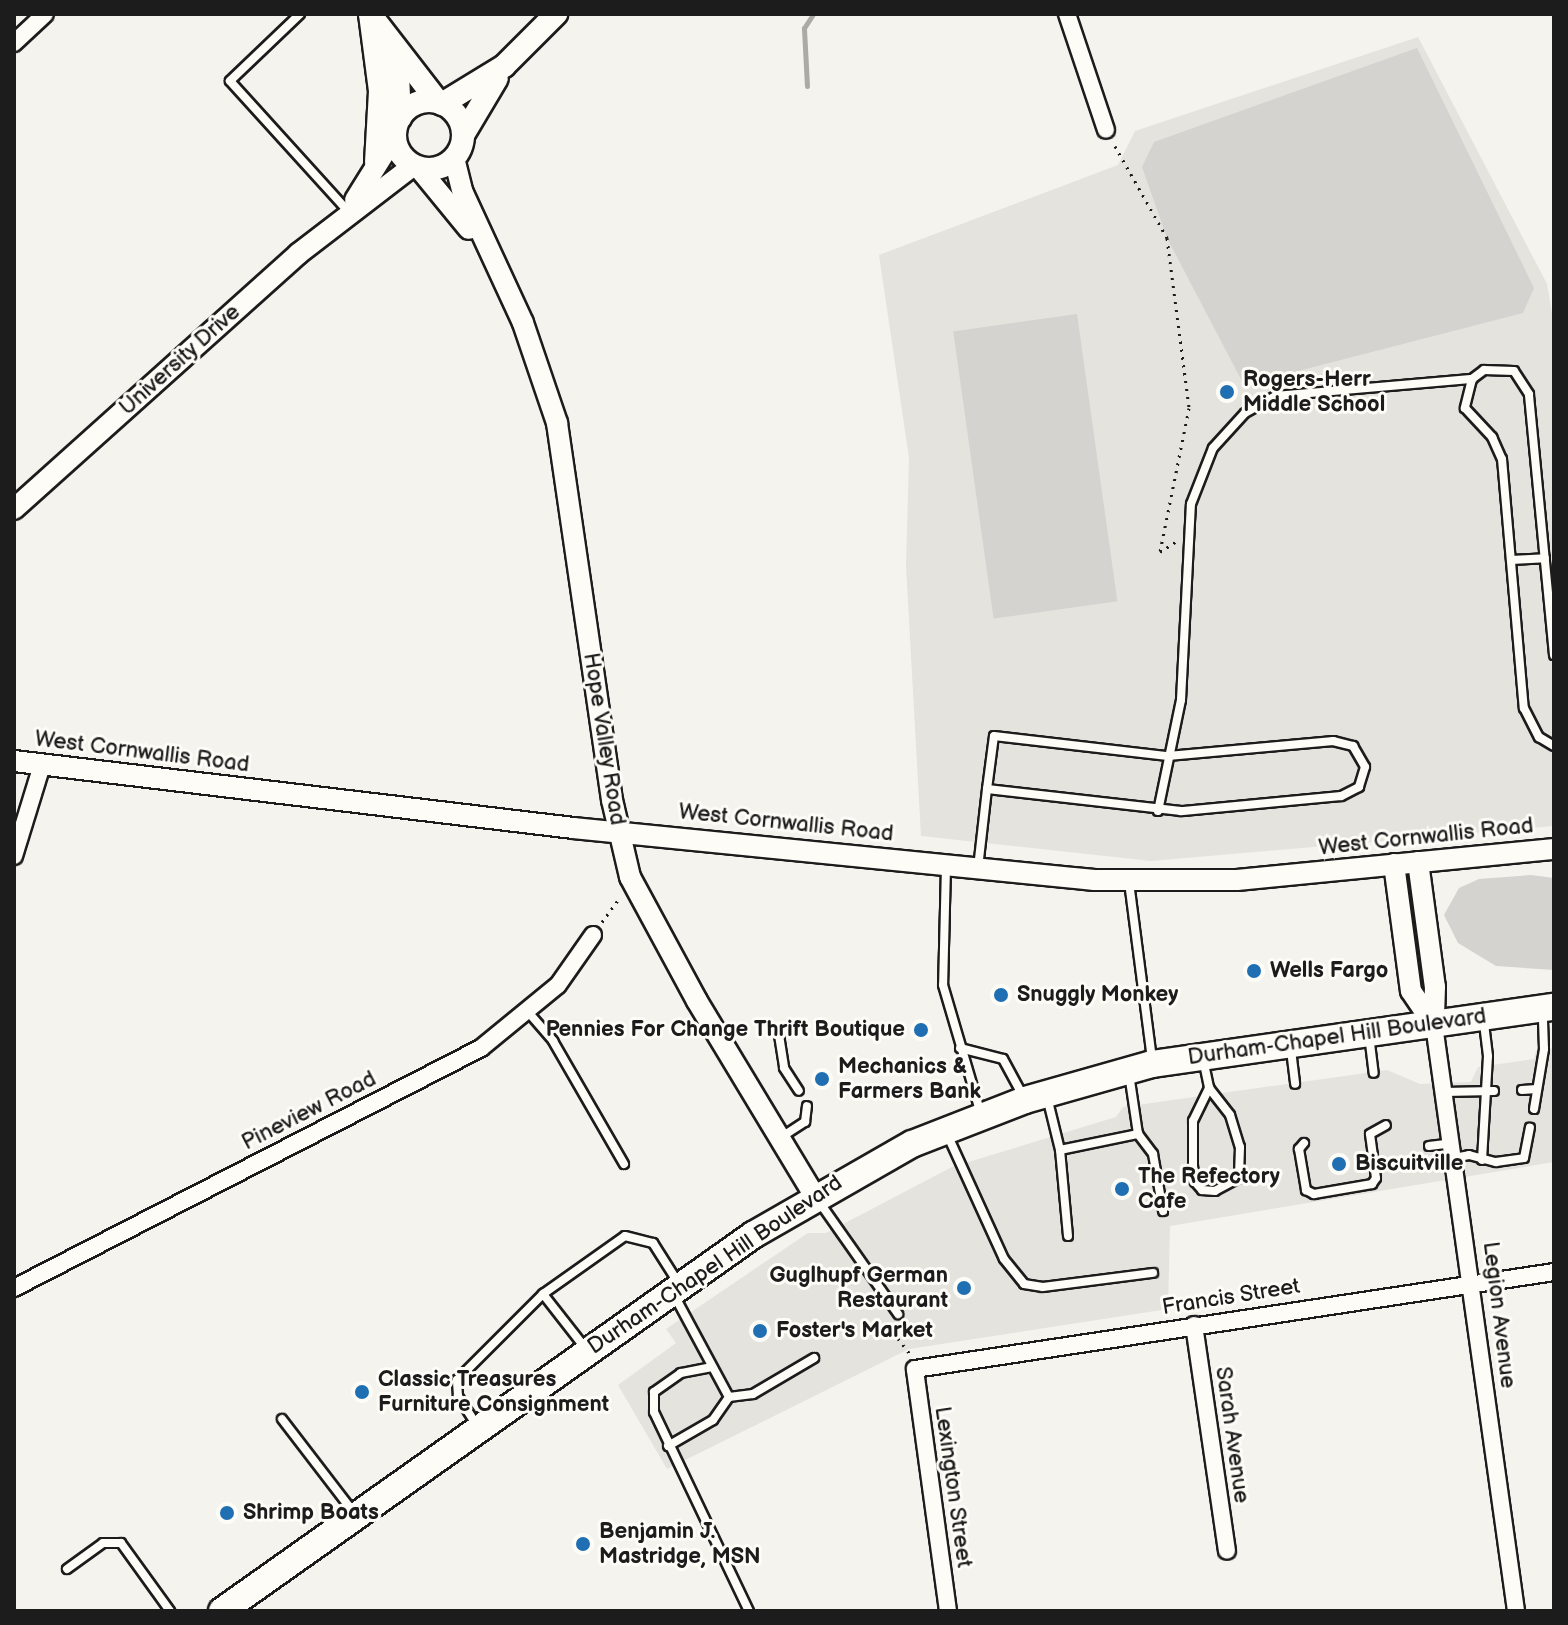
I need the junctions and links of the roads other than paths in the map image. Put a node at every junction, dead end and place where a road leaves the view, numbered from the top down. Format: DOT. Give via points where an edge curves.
graph roads {
  1 [pos="45,14"];
  2 [pos="300,14"];
  3 [pos="370,14"];
  4 [pos="556,14"];
  5 [pos="1067,14"];
  6 [pos="14,43"];
  7 [pos="504,66"];
  8 [pos="440,103"];
  9 [pos="398,127"];
  10 [pos="1106,130"];
  11 [pos="463,135"];
  12 [pos="454,158"];
  13 [pos="376,162"];
  14 [pos="416,166"];
  15 [pos="348,211"];
  16 [pos="485,249"];
  17 [pos="1472,379"];
  18 [pos="14,509"];
  19 [pos="1545,558"];
  20 [pos="1511,560"];
  21 [pos="1554,655"];
  22 [pos="1554,746"];
  23 [pos="1168,756"];
  24 [pos="14,761"];
  25 [pos="42,765"];
  26 [pos="987,789"];
  27 [pos="1158,811"];
  28 [pos="618,830"];
  29 [pos="1554,849"];
  30 [pos="14,856"];
  31 [pos="1418,862"];
  32 [pos="1394,864"];
  33 [pos="946,865"];
  34 [pos="978,869"];
  35 [pos="1129,881"];
  36 [pos="593,935"];
  37 [pos="1547,1008"];
  38 [pos="529,1013"];
  39 [pos="1484,1018"];
  40 [pos="1434,1025"];
  41 [pos="779,1035"];
  42 [pos="1369,1035"];
  43 [pos="1290,1045"];
  44 [pos="960,1048"];
  45 [pos="1202,1055"];
  46 [pos="1140,1066"];
  47 [pos="1374,1073"];
  48 [pos="1295,1084"];
  49 [pos="1209,1088"];
  50 [pos="1537,1089"];
  51 [pos="1522,1090"];
  52 [pos="799,1091"];
  53 [pos="1490,1091"];
  54 [pos="1444,1092"];
  55 [pos="1036,1096"];
  56 [pos="807,1106"];
  57 [pos="1534,1109"];
  58 [pos="982,1115"];
  59 [pos="1386,1125"];
  60 [pos="1530,1128"];
  61 [pos="945,1129"];
  62 [pos="1138,1134"];
  63 [pos="779,1138"];
  64 [pos="1304,1143"];
  65 [pos="1429,1146"];
  66 [pos="1060,1150"];
  67 [pos="1453,1150"];
  68 [pos="1482,1160"];
  69 [pos="624,1164"];
  70 [pos="814,1195"];
  71 [pos="1163,1211"];
  72 [pos="1068,1236"];
  73 [pos="1554,1272"];
  74 [pos="1153,1273"];
  75 [pos="1470,1282"];
  76 [pos="14,1288"];
  77 [pos="676,1288"];
  78 [pos="543,1294"];
  79 [pos="898,1314"];
  80 [pos="1194,1325"];
  81 [pos="586,1350"];
  82 [pos="814,1358"];
  83 [pos="712,1367"];
  84 [pos="915,1369"];
  85 [pos="729,1397"];
  86 [pos="282,1419"];
  87 [pos="478,1427"];
  88 [pos="668,1446"];
  89 [pos="356,1515"];
  90 [pos="1227,1551"];
  91 [pos="67,1569"];
  92 [pos="170,1611"];
  93 [pos="222,1611"];
  94 [pos="749,1611"];
  95 [pos="948,1611"];
  96 [pos="1516,1611"];
  1 -- 6 [label="street"];
  2 -- 15 [label="lane" via="230,81"];
  3 -- 8 [label="main road"];
  3 -- 9 [label="main road" via="398,75"];
  3 -- 13 [label="main road" via="380,91"];
  4 -- 7 [label="main road"];
  5 -- 10 [label="street"];
  7 -- 8 [label="main road"];
  7 -- 11 [label="main road"];
  8 -- 9 [label="main road" via="416,104"];
  8 -- 11 [label="main road" via="458,118"];
  9 -- 13 [label="street, University Drive"];
  9 -- 14 [label="main road" via="401,154"];
  11 -- 12 [label="main road"];
  12 -- 14 [label="main road" via="436,168"];
  12 -- 16 [label="street, Hope Valley Road"];
  13 -- 15 [label="street, University Drive"];
  14 -- 15 [label="street, University Drive"];
  14 -- 16 [label="street, Hope Valley Road"];
  15 -- 18 [label="street, University Drive"];
  16 -- 28 [label="street, Hope Valley Road" via="523,323 557,423"];
  17 -- 19 [label="lane" via="1499,367 1514,371 1525,383"];
  17 -- 20 [label="lane" via="1465,408 1492,437 1502,459"];
  17 -- 23 [label="lane" via="1297,392 1260,403 1213,448 1191,504 1181,700"];
  19 -- 20 [label="lane"];
  19 -- 21 [label="lane"];
  20 -- 22 [label="lane" via="1524,708 1539,737"];
  23 -- 26 [label="lane" via="994,736"];
  23 -- 27 [label="lane"];
  23 -- 27 [label="lane" via="1333,741 1353,746 1365,767 1359,787 1341,796"];
  24 -- 25 [label="street, West Cornwallis Road"];
  25 -- 28 [label="street, West Cornwallis Road"];
  25 -- 30 [label="street"];
  26 -- 27 [label="lane"];
  26 -- 34 [label="lane"];
  28 -- 33 [label="street, West Cornwallis Road"];
  28 -- 63 [label="street, Hope Valley Road" via="630,877 653,924"];
  29 -- 31 [label="street, West Cornwallis Road"];
  31 -- 32 [label="street, West Cornwallis Road"];
  31 -- 40 [label="street, Legion Avenue" via="1435,987"];
  32 -- 35 [label="street, West Cornwallis Road" via="1237,880"];
  32 -- 40 [label="street, Legion Avenue" via="1411,991"];
  33 -- 34 [label="street, West Cornwallis Road"];
  33 -- 44 [label="lane" via="943,985"];
  34 -- 35 [label="street, West Cornwallis Road"];
  35 -- 46 [label="lane"];
  36 -- 38 [label="street, Pineview Road" via="569,971"];
  37 -- 39 [label="main road, Durham-Chapel Hill Boulevard"];
  37 -- 50 [label="lane"];
  38 -- 69 [label="lane" via="553,1041"];
  38 -- 76 [label="street, Pineview Road" via="481,1048"];
  39 -- 40 [label="main road, Durham-Chapel Hill Boulevard"];
  39 -- 53 [label="lane"];
  40 -- 42 [label="main road, Durham-Chapel Hill Boulevard"];
  40 -- 54 [label="street, Legion Avenue"];
  41 -- 52 [label="lane" via="784,1068"];
  42 -- 43 [label="main road, Durham-Chapel Hill Boulevard"];
  42 -- 47 [label="lane"];
  43 -- 45 [label="main road, Durham-Chapel Hill Boulevard"];
  43 -- 48 [label="lane"];
  44 -- 55 [label="lane" via="1003,1059"];
  44 -- 58 [label="lane"];
  45 -- 46 [label="main road, Durham-Chapel Hill Boulevard"];
  45 -- 49 [label="lane"];
  46 -- 55 [label="main road, Durham-Chapel Hill Boulevard"];
  46 -- 62 [label="lane"];
  49 -- 49 [label="lane" via="1230,1115 1240,1147 1239,1178 1215,1191 1202,1190 1195,1182 1193,1165 1193,1121"];
  50 -- 51 [label="lane"];
  50 -- 57 [label="lane"];
  53 -- 54 [label="lane"];
  53 -- 68 [label="lane"];
  54 -- 67 [label="street, Legion Avenue"];
  55 -- 58 [label="main road, Durham-Chapel Hill Boulevard"];
  55 -- 66 [label="lane"];
  56 -- 63 [label="lane" via="805,1122"];
  58 -- 61 [label="main road, Durham-Chapel Hill Boulevard"];
  59 -- 64 [label="lane" via="1370,1134 1376,1178 1372,1184 1314,1194 1306,1190 1299,1149"];
  60 -- 68 [label="lane" via="1524,1158"];
  61 -- 70 [label="main road, Durham-Chapel Hill Boulevard"];
  61 -- 74 [label="lane" via="1004,1259 1024,1284 1043,1287"];
  62 -- 66 [label="lane"];
  62 -- 71 [label="lane" via="1153,1154"];
  63 -- 70 [label="street, Hope Valley Road"];
  65 -- 67 [label="lane"];
  66 -- 72 [label="lane"];
  67 -- 68 [label="lane"];
  67 -- 75 [label="street, Legion Avenue"];
  70 -- 77 [label="main road, Durham-Chapel Hill Boulevard"];
  70 -- 79 [label="lane"];
  73 -- 75 [label="street, Francis Street"];
  75 -- 80 [label="street, Francis Street"];
  75 -- 96 [label="street, Legion Avenue"];
  77 -- 78 [label="lane" via="653,1243 625,1236"];
  77 -- 81 [label="main road, Durham-Chapel Hill Boulevard"];
  77 -- 83 [label="lane"];
  78 -- 81 [label="lane"];
  78 -- 87 [label="lane" via="457,1380 458,1396"];
  80 -- 84 [label="street, Francis Street"];
  80 -- 90 [label="street, Sarah Avenue"];
  81 -- 87 [label="main road, Durham-Chapel Hill Boulevard"];
  82 -- 85 [label="lane" via="753,1394"];
  83 -- 85 [label="lane"];
  83 -- 88 [label="lane" via="681,1373 654,1392 654,1412"];
  84 -- 95 [label="street, Lexington Street"];
  85 -- 88 [label="lane" via="713,1420"];
  86 -- 89 [label="lane"];
  87 -- 89 [label="main road, Durham-Chapel Hill Boulevard"];
  88 -- 94 [label="lane"];
  89 -- 93 [label="main road, Durham-Chapel Hill Boulevard"];
  91 -- 92 [label="lane" via="103,1543 121,1543"];
}
